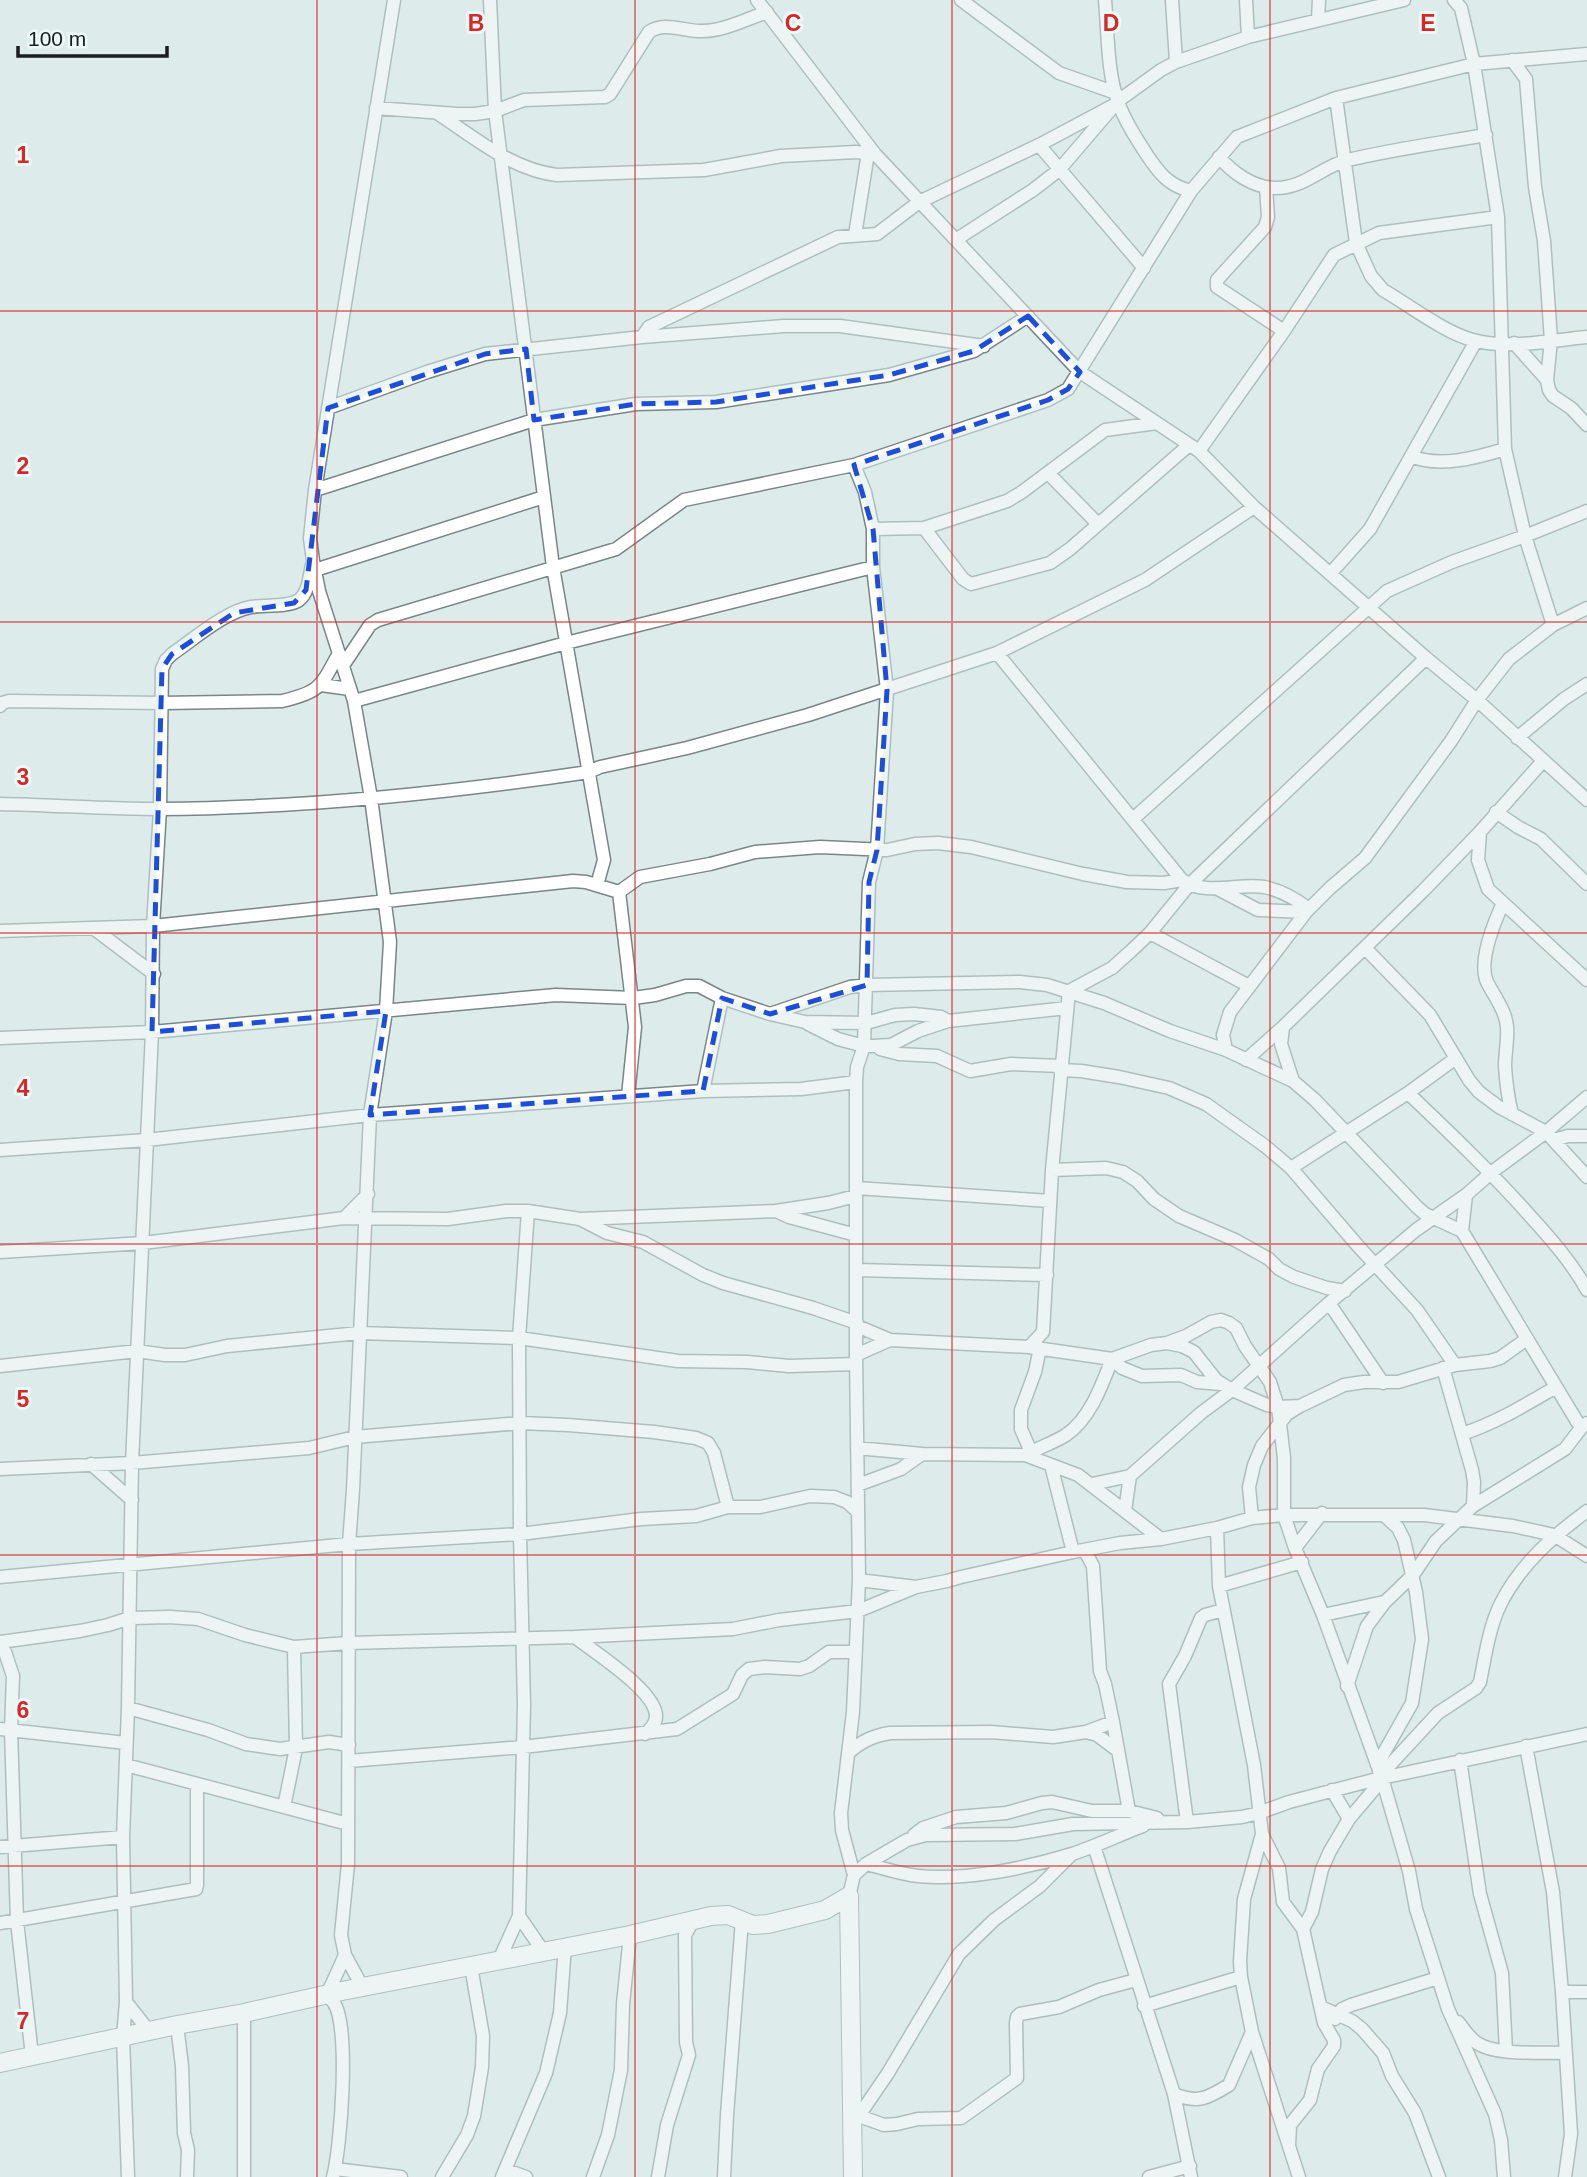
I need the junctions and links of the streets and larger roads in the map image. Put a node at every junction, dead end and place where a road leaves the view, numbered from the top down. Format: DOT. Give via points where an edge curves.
graph roads {
  1 [pos="394,0"];
  2 [pos="490,0"];
  3 [pos="757,0"];
  4 [pos="961,0"];
  5 [pos="1105,0"];
  6 [pos="1172,0"];
  7 [pos="1246,0"];
  8 [pos="1319,0"];
  9 [pos="1404,0"];
  10 [pos="1460,3"];
  11 [pos="767,12"];
  12 [pos="1318,19"];
  13 [pos="1248,37"];
  14 [pos="1587,54"];
  15 [pos="1546,57"];
  16 [pos="1512,60"];
  17 [pos="1176,62"];
  18 [pos="1474,64"];
  19 [pos="1526,79"];
  20 [pos="1336,98"];
  21 [pos="1116,100"];
  22 [pos="376,108"];
  23 [pos="495,111"];
  24 [pos="437,113"];
  25 [pos="1486,135"];
  26 [pos="1039,145"];
  27 [pos="872,153"];
  28 [pos="501,155"];
  29 [pos="1219,157"];
  30 [pos="1345,161"];
  31 [pos="1059,170"];
  32 [pos="1266,187"];
  33 [pos="1191,191"];
  34 [pos="919,202"];
  35 [pos="1498,217"];
  36 [pos="855,235"];
  37 [pos="957,239"];
  38 [pos="1356,243"];
  39 [pos="1144,268"];
  40 [pos="1028,316"];
  41 [pos="1284,331"];
  42 [pos="642,337"];
  43 [pos="1587,337"];
  44 [pos="1551,340"];
  45 [pos="1476,341"];
  46 [pos="1507,344"];
  47 [pos="984,346"];
  48 [pos="526,349"];
  49 [pos="1080,372"];
  50 [pos="1547,380"];
  51 [pos="328,408"];
  52 [pos="534,419"];
  53 [pos="1157,423"];
  54 [pos="1587,425"];
  55 [pos="1194,448"];
  56 [pos="1504,449"];
  57 [pos="1411,456"];
  58 [pos="854,465"];
  59 [pos="1048,473"];
  60 [pos="315,490"];
  61 [pos="544,497"];
  62 [pos="1254,506"];
  63 [pos="1587,512"];
  64 [pos="1098,524"];
  65 [pos="924,527"];
  66 [pos="873,529"];
  67 [pos="1525,536"];
  68 [pos="314,566"];
  69 [pos="873,566"];
  70 [pos="553,567"];
  71 [pos="1330,574"];
  72 [pos="1368,607"];
  73 [pos="1587,608"];
  74 [pos="1553,625"];
  75 [pos="566,643"];
  76 [pos="998,653"];
  77 [pos="1426,658"];
  78 [pos="341,659"];
  79 [pos="1587,684"];
  80 [pos="321,685"];
  81 [pos="887,690"];
  82 [pos="352,695"];
  83 [pos="1477,700"];
  84 [pos="162,703"];
  85 [pos="0,706"];
  86 [pos="1517,738"];
  87 [pos="1543,761"];
  88 [pos="589,772"];
  89 [pos="371,798"];
  90 [pos="1587,800"];
  91 [pos="0,804"];
  92 [pos="159,809"];
  93 [pos="1496,812"];
  94 [pos="1133,819"];
  95 [pos="1480,832"];
  96 [pos="877,850"];
  97 [pos="1185,883"];
  98 [pos="1587,884"];
  99 [pos="597,885"];
  100 [pos="1216,888"];
  101 [pos="619,892"];
  102 [pos="386,901"];
  103 [pos="1503,903"];
  104 [pos="1308,910"];
  105 [pos="153,926"];
  106 [pos="93,928"];
  107 [pos="0,931"];
  108 [pos="1150,933"];
  109 [pos="1365,948"];
  110 [pos="154,974"];
  111 [pos="1587,980"];
  112 [pos="867,985"];
  113 [pos="1249,986"];
  114 [pos="1069,991"];
  115 [pos="633,998"];
  116 [pos="722,998"];
  117 [pos="1067,1008"];
  118 [pos="386,1011"];
  119 [pos="770,1014"];
  120 [pos="948,1021"];
  121 [pos="805,1022"];
  122 [pos="866,1023"];
  123 [pos="1283,1027"];
  124 [pos="152,1032"];
  125 [pos="0,1038"];
  126 [pos="869,1046"];
  127 [pos="1226,1050"];
  128 [pos="1456,1058"];
  129 [pos="1246,1059"];
  130 [pos="1060,1068"];
  131 [pos="1081,1071"];
  132 [pos="1293,1081"];
  133 [pos="856,1082"];
  134 [pos="1059,1087"];
  135 [pos="703,1091"];
  136 [pos="1408,1093"];
  137 [pos="628,1096"];
  138 [pos="1587,1097"];
  139 [pos="1512,1114"];
  140 [pos="370,1115"];
  141 [pos="1346,1133"];
  142 [pos="1550,1136"];
  143 [pos="1587,1136"];
  144 [pos="147,1140"];
  145 [pos="0,1150"];
  146 [pos="1292,1168"];
  147 [pos="1052,1170"];
  148 [pos="1492,1172"];
  149 [pos="1587,1177"];
  150 [pos="856,1192"];
  151 [pos="368,1194"];
  152 [pos="1466,1195"];
  153 [pos="1050,1201"];
  154 [pos="776,1211"];
  155 [pos="531,1215"];
  156 [pos="366,1217"];
  157 [pos="1433,1217"];
  158 [pos="344,1218"];
  159 [pos="580,1219"];
  160 [pos="1462,1231"];
  161 [pos="856,1235"];
  162 [pos="142,1243"];
  163 [pos="0,1252"];
  164 [pos="1377,1265"];
  165 [pos="857,1270"];
  166 [pos="1047,1275"];
  167 [pos="1587,1290"];
  168 [pos="1345,1291"];
  169 [pos="1329,1303"];
  170 [pos="857,1324"];
  171 [pos="1043,1332"];
  172 [pos="359,1333"];
  173 [pos="519,1338"];
  174 [pos="1527,1339"];
  175 [pos="890,1340"];
  176 [pos="1167,1343"];
  177 [pos="1035,1348"];
  178 [pos="137,1351"];
  179 [pos="1065,1351"];
  180 [pos="856,1359"];
  181 [pos="1112,1359"];
  182 [pos="0,1366"];
  183 [pos="1260,1366"];
  184 [pos="1449,1366"];
  185 [pos="1383,1383"];
  186 [pos="1227,1387"];
  187 [pos="1556,1387"];
  188 [pos="1300,1406"];
  189 [pos="1278,1407"];
  190 [pos="1280,1422"];
  191 [pos="520,1423"];
  192 [pos="1584,1425"];
  193 [pos="1462,1434"];
  194 [pos="355,1437"];
  195 [pos="858,1448"];
  196 [pos="1028,1453"];
  197 [pos="922,1454"];
  198 [pos="132,1463"];
  199 [pos="91,1464"];
  200 [pos="1051,1465"];
  201 [pos="0,1469"];
  202 [pos="1130,1476"];
  203 [pos="1092,1484"];
  204 [pos="858,1485"];
  205 [pos="132,1500"];
  206 [pos="1473,1506"];
  207 [pos="728,1507"];
  208 [pos="1125,1511"];
  209 [pos="1587,1511"];
  210 [pos="858,1512"];
  211 [pos="1322,1513"];
  212 [pos="1284,1515"];
  213 [pos="1385,1516"];
  214 [pos="1252,1518"];
  215 [pos="1458,1519"];
  216 [pos="1217,1528"];
  217 [pos="520,1534"];
  218 [pos="1554,1535"];
  219 [pos="1161,1539"];
  220 [pos="349,1544"];
  221 [pos="1120,1544"];
  222 [pos="1295,1548"];
  223 [pos="1079,1551"];
  224 [pos="1587,1556"];
  225 [pos="1302,1562"];
  226 [pos="131,1564"];
  227 [pos="1093,1566"];
  228 [pos="1413,1574"];
  229 [pos="0,1577"];
  230 [pos="859,1580"];
  231 [pos="1219,1586"];
  232 [pos="916,1587"];
  233 [pos="1385,1602"];
  234 [pos="1223,1610"];
  235 [pos="858,1611"];
  236 [pos="1323,1615"];
  237 [pos="130,1618"];
  238 [pos="523,1637"];
  239 [pos="575,1637"];
  240 [pos="348,1643"];
  241 [pos="0,1644"];
  242 [pos="294,1647"];
  243 [pos="855,1652"];
  244 [pos="1347,1686"];
  245 [pos="128,1708"];
  246 [pos="1113,1722"];
  247 [pos="6,1729"];
  248 [pos="1086,1732"];
  249 [pos="37,1734"];
  250 [pos="645,1734"];
  251 [pos="1587,1734"];
  252 [pos="126,1743"];
  253 [pos="349,1745"];
  254 [pos="1526,1746"];
  255 [pos="523,1747"];
  256 [pos="296,1748"];
  257 [pos="1117,1749"];
  258 [pos="13,1753"];
  259 [pos="848,1753"];
  260 [pos="1460,1760"];
  261 [pos="349,1761"];
  262 [pos="126,1765"];
  263 [pos="1379,1773"];
  264 [pos="197,1784"];
  265 [pos="1332,1790"];
  266 [pos="284,1807"];
  267 [pos="1129,1811"];
  268 [pos="1259,1813"];
  269 [pos="1349,1819"];
  270 [pos="1187,1822"];
  271 [pos="1158,1823"];
  272 [pos="348,1824"];
  273 [pos="1262,1834"];
  274 [pos="123,1838"];
  275 [pos="907,1840"];
  276 [pos="1094,1846"];
  277 [pos="0,1847"];
  278 [pos="14,1847"];
  279 [pos="1072,1854"];
  280 [pos="866,1864"];
  281 [pos="854,1875"];
  282 [pos="849,1896"];
  283 [pos="123,1903"];
  284 [pos="519,1916"];
  285 [pos="694,1919"];
  286 [pos="742,1920"];
  287 [pos="17,1922"];
  288 [pos="0,1923"];
  289 [pos="1303,1928"];
  290 [pos="630,1935"];
  291 [pos="565,1946"];
  292 [pos="543,1951"];
  293 [pos="345,1955"];
  294 [pos="499,1960"];
  295 [pos="471,1966"];
  296 [pos="1241,1977"];
  297 [pos="1438,1978"];
  298 [pos="1136,1980"];
  299 [pos="363,1988"];
  300 [pos="1562,1992"];
  301 [pos="1587,1992"];
  302 [pos="327,1994"];
  303 [pos="126,2002"];
  304 [pos="1144,2006"];
  305 [pos="1321,2007"];
  306 [pos="1448,2009"];
  307 [pos="244,2014"];
  308 [pos="1337,2015"];
  309 [pos="177,2025"];
  310 [pos="149,2031"];
  311 [pos="1252,2032"];
  312 [pos="1328,2032"];
  313 [pos="123,2037"];
  314 [pos="1506,2051"];
  315 [pos="1566,2053"];
  316 [pos="32,2056"];
  317 [pos="0,2063"];
  318 [pos="1174,2094"];
  319 [pos="856,2120"];
  320 [pos="1289,2146"];
  321 [pos="1191,2171"];
  322 [pos="334,2173"];
  323 [pos="504,2173"];
  324 [pos="128,2177"];
  325 [pos="187,2177"];
  326 [pos="244,2177"];
  327 [pos="401,2177"];
  328 [pos="442,2177"];
  329 [pos="526,2177"];
  330 [pos="593,2177"];
  331 [pos="659,2177"];
  332 [pos="724,2177"];
  333 [pos="853,2177"];
  334 [pos="1149,2177"];
  335 [pos="1299,2177"];
  336 [pos="1439,2177"];
  337 [pos="1504,2177"];
  338 [pos="1565,2177"];
  1 -- 22 [label="street"];
  2 -- 23 [label="street"];
  3 -- 11 [label="street"];
  4 -- 21 [label="street" via="1059,73"];
  5 -- 21 [label="street"];
  6 -- 17 [label="street"];
  7 -- 13 [label="street"];
  8 -- 12 [label="street"];
  9 -- 12 [label="street"];
  10 -- 18 [label="street"];
  11 -- 23 [label="street" via="713,30 655,28 605,97 524,100"];
  11 -- 27 [label="street"];
  12 -- 13 [label="street"];
  13 -- 17 [label="street"];
  14 -- 15 [label="street"];
  15 -- 16 [label="street"];
  15 -- 19 [label="street"];
  16 -- 18 [label="street"];
  16 -- 19 [label="street"];
  17 -- 21 [label="street"];
  18 -- 20 [label="street"];
  18 -- 25 [label="street"];
  19 -- 44 [label="street"];
  20 -- 29 [label="street" via="1237,137"];
  20 -- 30 [label="street"];
  21 -- 26 [label="street"];
  21 -- 31 [label="street"];
  21 -- 33 [label="street" via="1159,173 1177,188"];
  22 -- 24 [label="street"];
  22 -- 51 [label="street"];
  23 -- 24 [label="street"];
  23 -- 28 [label="street"];
  24 -- 28 [label="street"];
  25 -- 30 [label="street"];
  25 -- 35 [label="street"];
  26 -- 31 [label="street"];
  26 -- 34 [label="street"];
  27 -- 28 [label="street" via="781,156 704,170 557,175 522,167"];
  27 -- 34 [label="street"];
  27 -- 36 [label="street"];
  28 -- 48 [label="street"];
  29 -- 32 [label="street" via="1234,174"];
  29 -- 33 [label="street"];
  30 -- 32 [label="street" via="1306,181"];
  30 -- 38 [label="street"];
  31 -- 37 [label="street"];
  31 -- 39 [label="street"];
  32 -- 41 [label="street" via="1267,222 1216,284"];
  33 -- 39 [label="street"];
  34 -- 36 [label="street" via="877,234"];
  34 -- 37 [label="street"];
  35 -- 38 [label="street" via="1400,229"];
  35 -- 46 [label="street"];
  36 -- 42 [label="street" via="838,237 649,327"];
  37 -- 40 [label="street"];
  38 -- 41 [label="street" via="1331,258"];
  38 -- 45 [label="street" via="1383,290"];
  39 -- 49 [label="street"];
  40 -- 47 [label="street"];
  40 -- 49 [label="street"];
  41 -- 55 [label="street"];
  42 -- 47 [label="street" via="840,326"];
  42 -- 48 [label="street"];
  43 -- 44 [label="street"];
  44 -- 46 [label="street"];
  44 -- 50 [label="street"];
  45 -- 46 [label="street"];
  45 -- 57 [label="street"];
  46 -- 50 [label="street"];
  46 -- 56 [label="street"];
  47 -- 52 [label="street" via="851,382 716,402 636,404"];
  48 -- 51 [label="street" via="467,359"];
  48 -- 52 [label="street"];
  49 -- 53 [label="street"];
  49 -- 58 [label="street" via="1068,389 1048,400"];
  50 -- 54 [label="street" via="1553,396"];
  51 -- 60 [label="street"];
  52 -- 60 [label="street"];
  52 -- 61 [label="street"];
  53 -- 55 [label="street"];
  53 -- 59 [label="street" via="1105,430"];
  55 -- 62 [label="street"];
  55 -- 64 [label="street"];
  56 -- 57 [label="street" via="1439,461"];
  56 -- 67 [label="street"];
  57 -- 71 [label="street" via="1370,528"];
  58 -- 66 [label="street"];
  58 -- 70 [label="street" via="684,500 616,549"];
  59 -- 64 [label="street"];
  59 -- 65 [label="street" via="1007,501"];
  60 -- 68 [label="street" via="310,538"];
  61 -- 68 [label="street"];
  61 -- 70 [label="street"];
  62 -- 71 [label="street"];
  62 -- 76 [label="street" via="1145,580"];
  63 -- 67 [label="street"];
  64 -- 65 [label="street" via="1050,563 971,583 963,579"];
  65 -- 66 [label="street"];
  66 -- 69 [label="street"];
  67 -- 72 [label="street" via="1419,576 1387,591"];
  67 -- 74 [label="street"];
  68 -- 78 [label="street"];
  68 -- 84 [label="street" via="306,590 294,603 243,608 172,654 162,668"];
  69 -- 75 [label="street"];
  69 -- 81 [label="street"];
  70 -- 75 [label="street"];
  70 -- 78 [label="street" via="378,620"];
  71 -- 72 [label="street"];
  72 -- 77 [label="street"];
  72 -- 94 [label="street"];
  73 -- 74 [label="street"];
  74 -- 83 [label="street" via="1509,659"];
  75 -- 82 [label="street"];
  75 -- 88 [label="street"];
  76 -- 81 [label="street"];
  76 -- 94 [label="street"];
  77 -- 83 [label="street"];
  77 -- 97 [label="street"];
  78 -- 80 [label="street"];
  78 -- 82 [label="street"];
  79 -- 86 [label="street"];
  80 -- 82 [label="street"];
  80 -- 84 [label="street" via="282,701"];
  81 -- 88 [label="street"];
  81 -- 96 [label="street"];
  82 -- 89 [label="street"];
  83 -- 86 [label="street"];
  83 -- 104 [label="street" via="1365,858"];
  84 -- 85 [label="street" via="9,701"];
  84 -- 92 [label="street"];
  86 -- 87 [label="street"];
  87 -- 90 [label="street"];
  87 -- 93 [label="street"];
  88 -- 89 [label="street"];
  88 -- 99 [label="street" via="604,860"];
  89 -- 92 [label="street"];
  89 -- 102 [label="street"];
  91 -- 92 [label="street"];
  92 -- 105 [label="street"];
  93 -- 95 [label="street"];
  93 -- 98 [label="street" via="1535,834"];
  94 -- 97 [label="street"];
  95 -- 103 [label="street" via="1481,870 1488,889"];
  95 -- 109 [label="street"];
  96 -- 97 [label="street" via="938,843 1127,882"];
  96 -- 101 [label="street" via="820,847 755,852 640,877"];
  96 -- 112 [label="street" via="869,882"];
  97 -- 100 [label="street"];
  97 -- 108 [label="street"];
  99 -- 101 [label="street"];
  99 -- 102 [label="street" via="573,881"];
  100 -- 104 [label="street" via="1258,910"];
  100 -- 104 [label="street" via="1268,888"];
  101 -- 115 [label="street"];
  102 -- 105 [label="street"];
  102 -- 118 [label="street" via="390,942"];
  103 -- 111 [label="street"];
  103 -- 139 [label="street" via="1491,929 1485,978 1507,1026 1505,1065"];
  104 -- 113 [label="street"];
  105 -- 106 [label="street"];
  105 -- 110 [label="street"];
  106 -- 107 [label="street"];
  106 -- 110 [label="street"];
  108 -- 113 [label="street"];
  108 -- 114 [label="street" via="1112,968"];
  109 -- 123 [label="street"];
  109 -- 128 [label="street" via="1430,1015"];
  110 -- 124 [label="street"];
  112 -- 114 [label="street" via="1020,982"];
  112 -- 119 [label="street" via="850,986"];
  112 -- 122 [label="street"];
  113 -- 127 [label="street" via="1226,1021"];
  114 -- 117 [label="street"];
  114 -- 127 [label="street"];
  115 -- 116 [label="street" via="686,986 699,986"];
  115 -- 118 [label="street" via="556,995"];
  115 -- 137 [label="street"];
  116 -- 119 [label="street"];
  116 -- 135 [label="street"];
  117 -- 120 [label="street"];
  117 -- 130 [label="street"];
  118 -- 124 [label="street"];
  118 -- 140 [label="street"];
  119 -- 121 [label="street"];
  120 -- 122 [label="street" via="914,1014"];
  120 -- 126 [label="street" via="891,1045"];
  121 -- 122 [label="street"];
  121 -- 126 [label="street" via="838,1040"];
  122 -- 126 [label="street"];
  123 -- 129 [label="street"];
  123 -- 132 [label="street" via="1281,1044"];
  124 -- 125 [label="street"];
  124 -- 144 [label="street"];
  126 -- 130 [label="street" via="899,1054 937,1056 970,1071 1011,1064"];
  126 -- 133 [label="street" via="857,1067"];
  127 -- 129 [label="street"];
  128 -- 136 [label="street"];
  128 -- 139 [label="street" via="1479,1092"];
  129 -- 132 [label="street"];
  130 -- 131 [label="street"];
  130 -- 134 [label="street"];
  131 -- 134 [label="street"];
  131 -- 146 [label="street" via="1148,1083 1206,1104"];
  132 -- 141 [label="street"];
  133 -- 135 [label="street" via="801,1089"];
  133 -- 150 [label="street"];
  134 -- 147 [label="street"];
  135 -- 137 [label="street"];
  136 -- 141 [label="street"];
  136 -- 148 [label="street"];
  137 -- 140 [label="street"];
  138 -- 142 [label="street"];
  139 -- 142 [label="street"];
  140 -- 144 [label="street"];
  140 -- 151 [label="street"];
  141 -- 146 [label="street"];
  141 -- 157 [label="street" via="1417,1207"];
  142 -- 143 [label="street"];
  142 -- 148 [label="street"];
  142 -- 149 [label="street"];
  144 -- 145 [label="street"];
  144 -- 162 [label="street"];
  146 -- 164 [label="street"];
  147 -- 153 [label="street"];
  147 -- 168 [label="street" via="1106,1168 1123,1172 1179,1216 1235,1240 1294,1277"];
  148 -- 152 [label="street"];
  148 -- 167 [label="street"];
  150 -- 153 [label="street"];
  150 -- 154 [label="street" via="828,1203"];
  150 -- 161 [label="street"];
  151 -- 156 [label="street"];
  151 -- 158 [label="street"];
  152 -- 157 [label="street"];
  152 -- 160 [label="street"];
  153 -- 166 [label="street"];
  154 -- 159 [label="street"];
  154 -- 161 [label="street"];
  155 -- 156 [label="street" via="506,1211 448,1219"];
  155 -- 159 [label="street"];
  155 -- 173 [label="street"];
  156 -- 158 [label="street"];
  156 -- 172 [label="street"];
  157 -- 160 [label="street"];
  157 -- 164 [label="street"];
  158 -- 162 [label="street"];
  159 -- 170 [label="street" via="607,1233 643,1242 723,1283"];
  160 -- 174 [label="street"];
  161 -- 165 [label="street"];
  162 -- 163 [label="street"];
  162 -- 178 [label="street"];
  164 -- 168 [label="street"];
  164 -- 184 [label="street" via="1417,1311"];
  165 -- 166 [label="street"];
  165 -- 170 [label="street"];
  166 -- 171 [label="street"];
  168 -- 169 [label="street"];
  169 -- 183 [label="street"];
  169 -- 185 [label="street"];
  170 -- 175 [label="street"];
  170 -- 180 [label="street"];
  171 -- 177 [label="street"];
  171 -- 179 [label="street"];
  172 -- 173 [label="street"];
  172 -- 178 [label="street" via="227,1346 185,1355"];
  172 -- 194 [label="street"];
  173 -- 180 [label="street" via="678,1361 789,1366"];
  173 -- 191 [label="street"];
  174 -- 184 [label="street" via="1500,1358"];
  174 -- 187 [label="street"];
  175 -- 177 [label="street"];
  175 -- 180 [label="street"];
  176 -- 181 [label="street"];
  176 -- 183 [label="street" via="1221,1320 1236,1328"];
  176 -- 186 [label="street" via="1194,1352"];
  177 -- 179 [label="street"];
  177 -- 196 [label="street" via="1035,1372 1021,1410"];
  178 -- 182 [label="street"];
  178 -- 198 [label="street"];
  179 -- 181 [label="street"];
  180 -- 195 [label="street"];
  181 -- 186 [label="street" via="1142,1376 1181,1375"];
  181 -- 196 [label="street" via="1086,1415 1066,1435"];
  183 -- 186 [label="street"];
  183 -- 189 [label="street"];
  184 -- 185 [label="street"];
  184 -- 193 [label="street"];
  185 -- 188 [label="street" via="1344,1385"];
  186 -- 189 [label="street"];
  186 -- 202 [label="street"];
  187 -- 192 [label="street"];
  187 -- 193 [label="street" via="1509,1415"];
  188 -- 189 [label="street"];
  188 -- 190 [label="street"];
  189 -- 190 [label="street"];
  190 -- 212 [label="street"];
  190 -- 214 [label="street" via="1254,1465 1249,1487"];
  191 -- 194 [label="street"];
  191 -- 207 [label="street" via="696,1438 708,1443 714,1453"];
  191 -- 217 [label="street"];
  192 -- 206 [label="street" via="1556,1456"];
  193 -- 206 [label="street" via="1474,1482"];
  194 -- 198 [label="street" via="309,1448"];
  194 -- 220 [label="street"];
  195 -- 197 [label="street"];
  195 -- 204 [label="street"];
  196 -- 197 [label="street"];
  196 -- 200 [label="street"];
  197 -- 204 [label="street" via="901,1469"];
  198 -- 199 [label="street"];
  198 -- 205 [label="street"];
  199 -- 201 [label="street"];
  199 -- 205 [label="street"];
  200 -- 203 [label="street"];
  200 -- 223 [label="street"];
  202 -- 203 [label="street"];
  202 -- 208 [label="street"];
  203 -- 208 [label="street"];
  204 -- 210 [label="street"];
  205 -- 226 [label="street"];
  206 -- 215 [label="street"];
  207 -- 210 [label="street" via="760,1507 810,1496 834,1497"];
  207 -- 217 [label="street" via="696,1516"];
  208 -- 219 [label="street"];
  209 -- 218 [label="street"];
  210 -- 230 [label="street"];
  211 -- 212 [label="street"];
  211 -- 213 [label="street"];
  211 -- 222 [label="street"];
  212 -- 214 [label="street"];
  212 -- 222 [label="street"];
  213 -- 215 [label="street"];
  213 -- 228 [label="street" via="1404,1540"];
  214 -- 216 [label="street"];
  215 -- 218 [label="street"];
  215 -- 228 [label="street"];
  216 -- 219 [label="street"];
  216 -- 231 [label="street"];
  217 -- 220 [label="street"];
  217 -- 238 [label="street"];
  218 -- 224 [label="street"];
  218 -- 263 [label="street" via="1501,1603 1476,1688 1438,1713"];
  219 -- 221 [label="street"];
  220 -- 226 [label="street"];
  220 -- 240 [label="street"];
  221 -- 223 [label="street"];
  221 -- 227 [label="street"];
  222 -- 225 [label="street"];
  223 -- 227 [label="street"];
  223 -- 232 [label="street"];
  225 -- 231 [label="street"];
  225 -- 236 [label="street"];
  226 -- 229 [label="street"];
  226 -- 237 [label="street"];
  227 -- 246 [label="street" via="1098,1661"];
  228 -- 233 [label="street"];
  228 -- 263 [label="street" via="1422,1639 1415,1689"];
  230 -- 232 [label="street"];
  230 -- 235 [label="street"];
  231 -- 234 [label="street"];
  232 -- 235 [label="street"];
  233 -- 236 [label="street"];
  233 -- 244 [label="street" via="1367,1626"];
  234 -- 268 [label="street"];
  234 -- 270 [label="street" via="1201,1618 1169,1684"];
  235 -- 239 [label="street" via="733,1629"];
  235 -- 243 [label="street"];
  236 -- 244 [label="street"];
  237 -- 241 [label="street"];
  237 -- 242 [label="street" via="198,1619"];
  237 -- 245 [label="street"];
  238 -- 239 [label="street"];
  238 -- 240 [label="street"];
  238 -- 255 [label="street"];
  239 -- 250 [label="street" via="651,1700 655,1722"];
  240 -- 242 [label="street"];
  240 -- 253 [label="street"];
  241 -- 247 [label="street" via="13,1676"];
  242 -- 256 [label="street"];
  243 -- 250 [label="street" via="829,1651 800,1669 749,1669 725,1701 682,1727"];
  243 -- 259 [label="street"];
  244 -- 263 [label="street"];
  245 -- 252 [label="street"];
  245 -- 256 [label="street" via="246,1744"];
  246 -- 248 [label="street"];
  246 -- 257 [label="street"];
  247 -- 249 [label="street"];
  247 -- 258 [label="street"];
  248 -- 257 [label="street"];
  248 -- 259 [label="street" via="1054,1737 890,1733 874,1735"];
  249 -- 252 [label="street"];
  249 -- 258 [label="street"];
  250 -- 255 [label="street"];
  251 -- 254 [label="street"];
  252 -- 262 [label="street"];
  253 -- 256 [label="street" via="329,1742"];
  253 -- 261 [label="street"];
  254 -- 260 [label="street"];
  254 -- 300 [label="street" via="1553,1892"];
  255 -- 261 [label="street"];
  255 -- 284 [label="street"];
  256 -- 266 [label="street"];
  257 -- 267 [label="street"];
  258 -- 278 [label="street"];
  259 -- 281 [label="street" via="842,1830"];
  260 -- 263 [label="street"];
  260 -- 314 [label="street" via="1480,1894 1502,1973"];
  261 -- 272 [label="street"];
  262 -- 264 [label="street"];
  262 -- 274 [label="street"];
  263 -- 265 [label="street"];
  263 -- 269 [label="street" via="1376,1787"];
  263 -- 297 [label="street"];
  264 -- 266 [label="street"];
  264 -- 283 [label="street" via="196,1889"];
  265 -- 268 [label="street"];
  265 -- 269 [label="street"];
  266 -- 272 [label="street"];
  267 -- 271 [label="street" via="1155,1817"];
  267 -- 275 [label="street" via="1042,1803 1006,1813 956,1817 923,1828"];
  268 -- 270 [label="street"];
  268 -- 273 [label="street"];
  269 -- 289 [label="street" via="1322,1869 1312,1912"];
  270 -- 271 [label="street"];
  271 -- 275 [label="street" via="1073,1824 1015,1834 926,1835"];
  271 -- 276 [label="street"];
  272 -- 293 [label="street" via="341,1921"];
  273 -- 289 [label="street" via="1279,1868 1283,1902"];
  273 -- 296 [label="street" via="1244,1899"];
  274 -- 278 [label="street"];
  274 -- 283 [label="street"];
  275 -- 280 [label="street"];
  276 -- 279 [label="street"];
  276 -- 298 [label="street"];
  277 -- 278 [label="street"];
  278 -- 287 [label="street"];
  279 -- 280 [label="street" via="941,1877"];
  279 -- 319 [label="street" via="959,1954"];
  280 -- 281 [label="street"];
  281 -- 282 [label="street"];
  282 -- 286 [label="street" via="825,1910 780,1922 753,1925"];
  282 -- 319 [label="street"];
  283 -- 287 [label="street"];
  283 -- 303 [label="street"];
  284 -- 292 [label="street"];
  284 -- 294 [label="street"];
  285 -- 286 [label="street" via="728,1915"];
  285 -- 290 [label="street"];
  285 -- 331 [label="street" via="685,1935 689,2055 667,2125"];
  286 -- 332 [label="street"];
  287 -- 288 [label="street"];
  287 -- 316 [label="street"];
  289 -- 305 [label="street"];
  290 -- 291 [label="street"];
  290 -- 330 [label="street" via="621,2070 608,2135"];
  291 -- 292 [label="street"];
  291 -- 323 [label="street" via="560,2013 546,2073"];
  292 -- 294 [label="street"];
  293 -- 299 [label="street"];
  293 -- 302 [label="street"];
  294 -- 295 [label="street"];
  295 -- 299 [label="street"];
  295 -- 328 [label="street" via="483,2036 482,2067 474,2116"];
  296 -- 304 [label="street"];
  296 -- 311 [label="street"];
  297 -- 306 [label="street"];
  297 -- 308 [label="street" via="1351,2005"];
  298 -- 304 [label="street"];
  298 -- 319 [label="street" via="1059,2007 1020,2014 1016,2023 1017,2078 965,2116 884,2125"];
  299 -- 302 [label="street"];
  300 -- 301 [label="street"];
  300 -- 315 [label="street"];
  302 -- 307 [label="street"];
  302 -- 322 [label="street" via="335,2004 342,2044 343,2088"];
  303 -- 310 [label="street"];
  303 -- 313 [label="street"];
  304 -- 318 [label="street"];
  305 -- 308 [label="street"];
  305 -- 312 [label="street"];
  306 -- 314 [label="street" via="1474,2042"];
  306 -- 337 [label="street" via="1495,2114"];
  307 -- 309 [label="street"];
  307 -- 326 [label="street"];
  308 -- 312 [label="street"];
  308 -- 336 [label="street" via="1362,2029 1383,2053 1415,2113"];
  309 -- 310 [label="street"];
  309 -- 325 [label="street"];
  310 -- 313 [label="street"];
  311 -- 318 [label="street" via="1230,2085 1197,2100"];
  311 -- 320 [label="street"];
  312 -- 320 [label="street" via="1334,2046 1318,2069 1310,2100 1290,2125"];
  313 -- 316 [label="street"];
  313 -- 324 [label="street"];
  314 -- 315 [label="street"];
  315 -- 338 [label="street" via="1571,2134"];
  316 -- 317 [label="street"];
  318 -- 321 [label="street"];
  319 -- 333 [label="street"];
  320 -- 335 [label="street"];
  321 -- 334 [label="street"];
  322 -- 327 [label="street"];
  323 -- 329 [label="street"];
}
